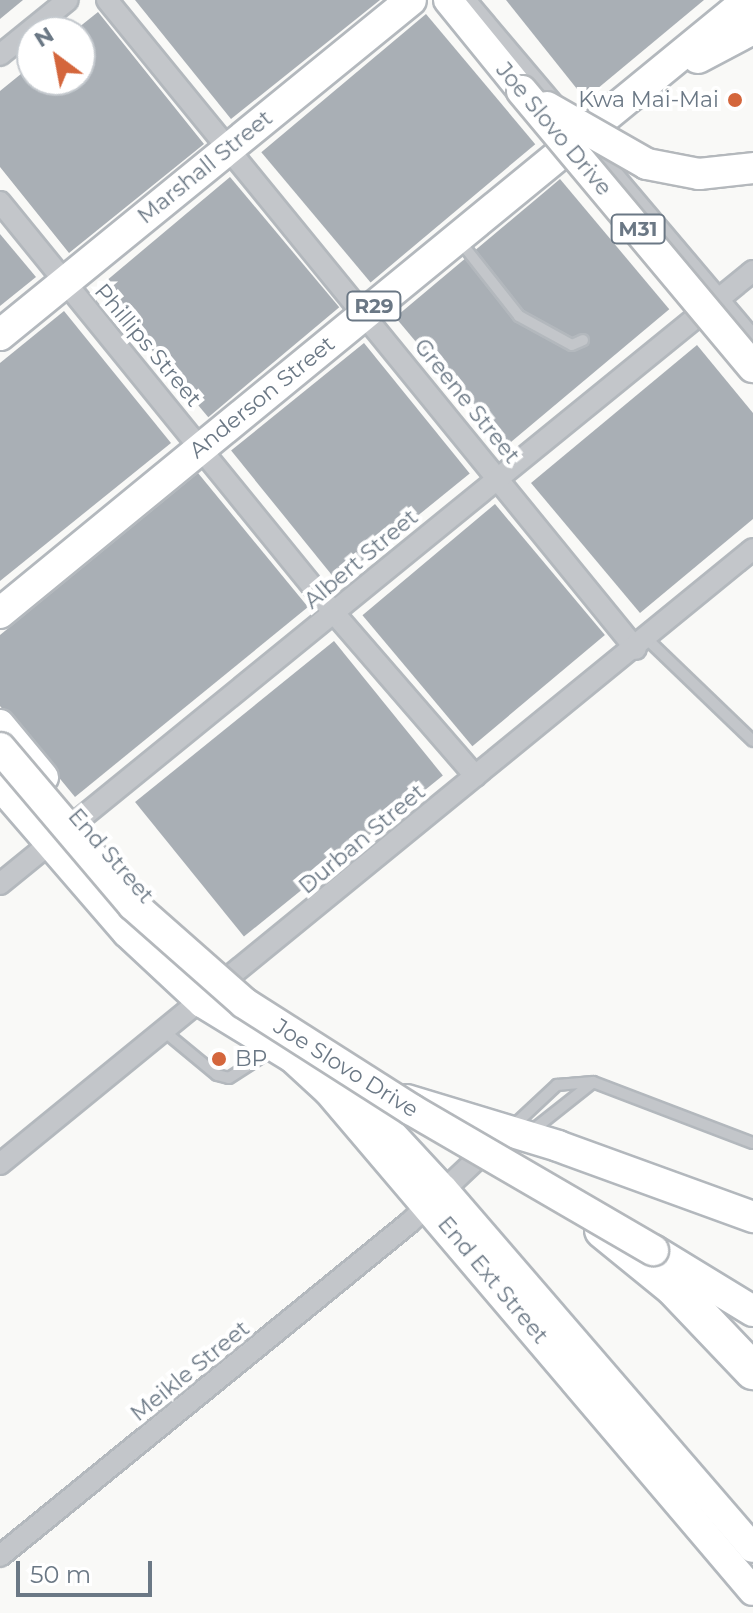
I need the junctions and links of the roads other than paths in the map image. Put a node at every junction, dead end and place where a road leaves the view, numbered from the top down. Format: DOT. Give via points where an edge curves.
graph roads {
  1 [pos="68,0"];
  2 [pos="107,0"];
  3 [pos="411,0"];
  4 [pos="448,0"];
  5 [pos="465,0"];
  6 [pos="744,9"];
  7 [pos="0,55"];
  8 [pos="522,91"];
  9 [pos="581,136"];
  10 [pos="230,146"];
  11 [pos="753,168"];
  12 [pos="0,202"];
  13 [pos="457,238"];
  14 [pos="753,271"];
  15 [pos="64,282"];
  16 [pos="717,300"];
  17 [pos="365,313"];
  18 [pos="0,335"];
  19 [pos="583,340"];
  20 [pos="753,341"];
  21 [pos="753,367"];
  22 [pos="202,447"];
  23 [pos="497,476"];
  24 [pos="753,549"];
  25 [pos="0,613"];
  26 [pos="334,613"];
  27 [pos="642,644"];
  28 [pos="0,724"];
  29 [pos="753,741"];
  30 [pos="0,748"];
  31 [pos="0,772"];
  32 [pos="475,776"];
  33 [pos="0,786"];
  34 [pos="65,833"];
  35 [pos="1,881"];
  36 [pos="232,979"];
  37 [pos="202,1003"];
  38 [pos="165,1032"];
  39 [pos="275,1048"];
  40 [pos="344,1080"];
  41 [pos="593,1082"];
  42 [pos="517,1134"];
  43 [pos="753,1143"];
  44 [pos="0,1164"];
  45 [pos="529,1178"];
  46 [pos="433,1205"];
  47 [pos="753,1217"];
  48 [pos="753,1311"];
  49 [pos="753,1371"];
  50 [pos="753,1548"];
  51 [pos="0,1556"];
  52 [pos="753,1591"];
  1 -- 7 [label="street"];
  2 -- 10 [label="street, Greene Street"];
  3 -- 10 [label="main road, Marshall Street"];
  4 -- 8 [label="street, Joe Slovo Drive / M31"];
  5 -- 9 [label="street"];
  6 -- 9 [label="main road, Anderson Street / R29"];
  8 -- 11 [label="main road, bridge" via="647,164 699,174"];
  8 -- 21 [label="main road, Joe Slovo Drive / M31, bridge"];
  9 -- 13 [label="main road, Anderson Street / R29"];
  9 -- 16 [label="street"];
  10 -- 15 [label="main road, Marshall Street"];
  10 -- 17 [label="street, Greene Street"];
  12 -- 15 [label="street, Phillips Street"];
  13 -- 17 [label="main road, Anderson Street / R29"];
  13 -- 19 [label="lane" via="519,316 572,345"];
  14 -- 16 [label="street, Albert Street"];
  15 -- 18 [label="main road, Marshall Street"];
  15 -- 22 [label="street, Phillips Street"];
  16 -- 20 [label="street"];
  16 -- 23 [label="street, Albert Street"];
  17 -- 22 [label="main road, Anderson Street / R29"];
  17 -- 23 [label="street, Greene Street"];
  22 -- 25 [label="main road, Anderson Street / R29"];
  22 -- 26 [label="street, Phillips Street"];
  23 -- 26 [label="street, Albert Street"];
  23 -- 27 [label="street, Greene Street"];
  24 -- 27 [label="street, Durban Street"];
  26 -- 32 [label="street, Phillips Street"];
  26 -- 34 [label="street, Albert Street"];
  27 -- 29 [label="lane"];
  27 -- 32 [label="street, Durban Street"];
  28 -- 34 [label="street, End Street"];
  30 -- 34 [label="main road, Joe Slovo Drive, bridge"];
  31 -- 34 [label="main road, bridge"];
  32 -- 36 [label="street, Durban Street"];
  33 -- 34 [label="street, End Street"];
  34 -- 35 [label="street, Albert Street"];
  34 -- 36 [label="street, End Street"];
  34 -- 37 [label="street, End Street" via="127,933"];
  34 -- 45 [label="main road, Joe Slovo Drive, bridge" via="133,905 244,1003"];
  36 -- 37 [label="street, Durban Street"];
  36 -- 40 [label="street, End Ext Street"];
  37 -- 38 [label="street, Durban Street"];
  37 -- 39 [label="street, End Ext Street"];
  38 -- 39 [label="lane" via="217,1075 229,1078"];
  38 -- 44 [label="street, Durban Street"];
  39 -- 46 [label="street, End Ext Street" via="328,1091"];
  40 -- 42 [label="main road"];
  40 -- 46 [label="street, End Ext Street"];
  41 -- 42 [label="lane"];
  41 -- 42 [label="lane" via="557,1085"];
  41 -- 43 [label="lane"];
  42 -- 46 [label="street, Meikle Street"];
  42 -- 47 [label="main road"];
  45 -- 48 [label="main road, Joe Slovo Drive, bridge"];
  45 -- 49 [label="highway, bridge" via="674,1288"];
  46 -- 50 [label="street, End Ext Street"];
  46 -- 51 [label="street, Meikle Street"];
  46 -- 52 [label="street, End Ext Street"];
}
